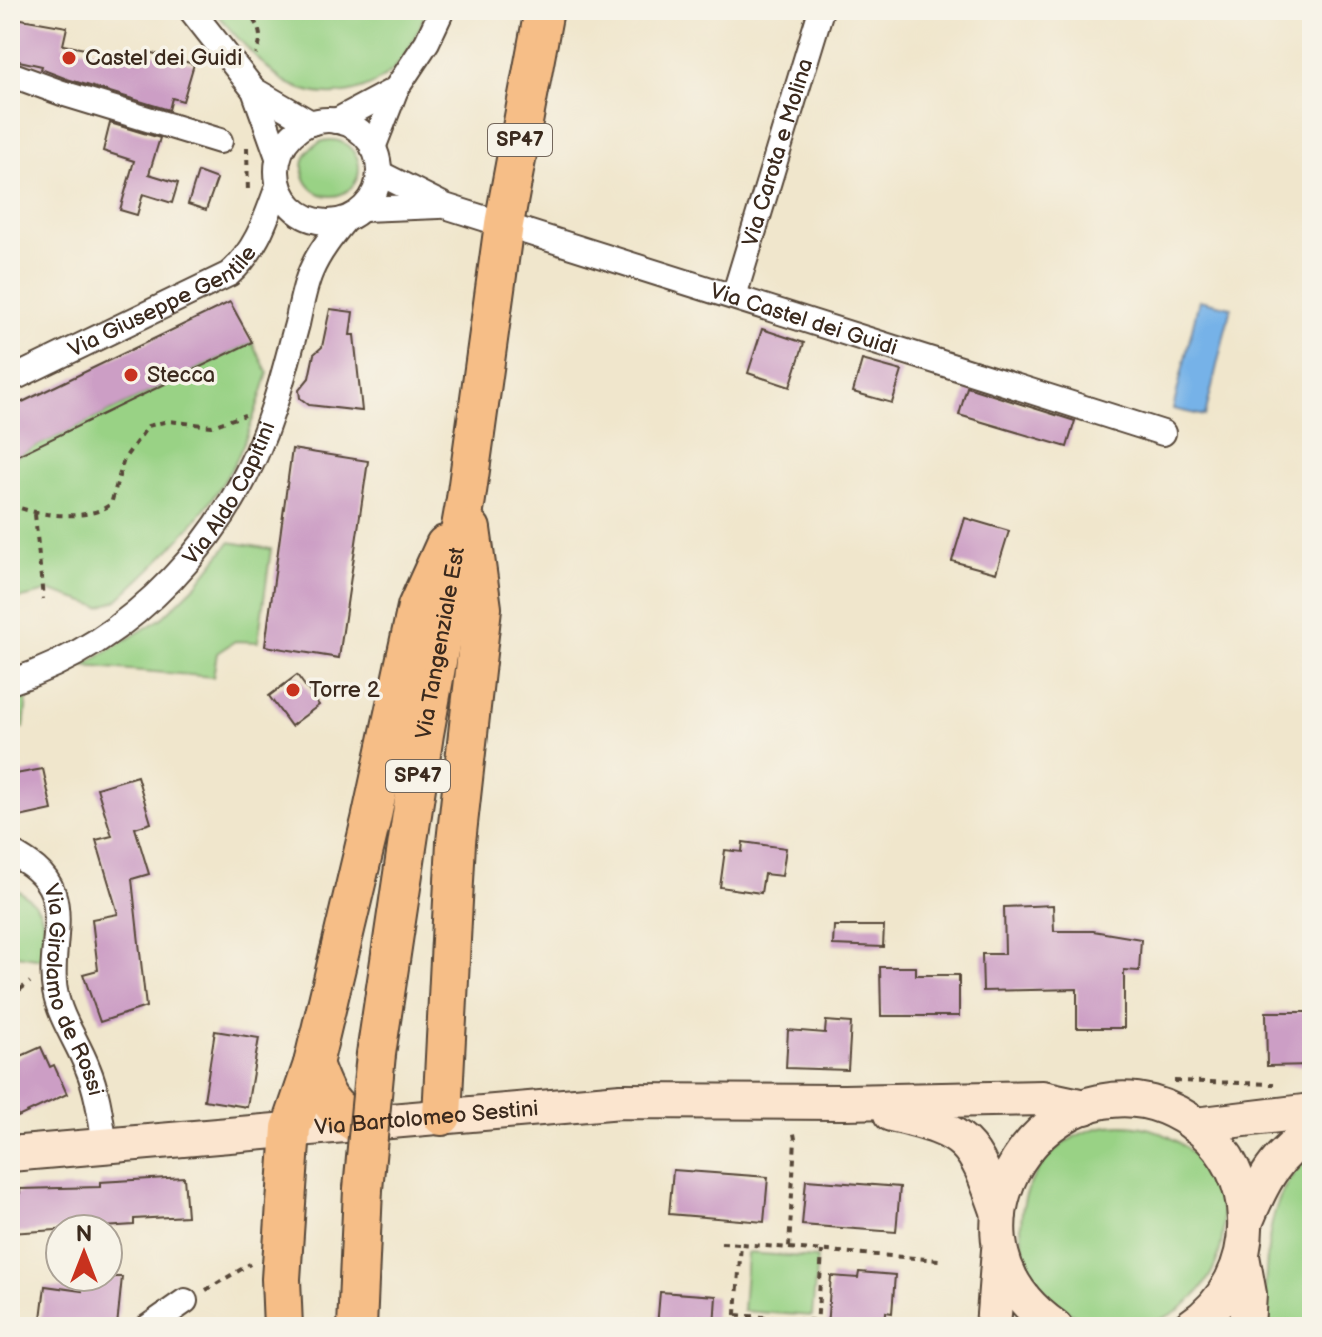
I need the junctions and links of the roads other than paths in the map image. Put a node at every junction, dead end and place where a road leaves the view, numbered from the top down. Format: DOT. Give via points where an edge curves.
graph roads {
  1 [pos="191,10"];
  2 [pos="442,10"];
  3 [pos="544,10"];
  4 [pos="821,10"];
  5 [pos="10,74"];
  6 [pos="247,80"];
  7 [pos="396,89"];
  8 [pos="336,121"];
  9 [pos="311,123"];
  10 [pos="220,141"];
  11 [pos="373,148"];
  12 [pos="278,157"];
  13 [pos="379,173"];
  14 [pos="278,186"];
  15 [pos="445,206"];
  16 [pos="354,214"];
  17 [pos="504,224"];
  18 [pos="734,296"];
  19 [pos="10,380"];
  20 [pos="1163,433"];
  21 [pos="466,499"];
  22 [pos="10,682"];
  23 [pos="10,852"];
  24 [pos="313,1064"];
  25 [pos="844,1102"];
  26 [pos="1085,1107"];
  27 [pos="1312,1111"];
  28 [pos="442,1116"];
  29 [pos="356,1123"];
  30 [pos="1195,1125"];
  31 [pos="291,1128"];
  32 [pos="1312,1133"];
  33 [pos="105,1146"];
  34 [pos="10,1154"];
  35 [pos="1246,1221"];
  36 [pos="1000,1228"];
  37 [pos="1242,1255"];
  38 [pos="185,1301"];
  39 [pos="148,1327"];
  40 [pos="283,1327"];
  41 [pos="357,1327"];
  42 [pos="993,1327"];
  43 [pos="1055,1327"];
  44 [pos="1190,1327"];
  45 [pos="1247,1327"];
  1 -- 6 [label="street"];
  2 -- 7 [label="street"];
  3 -- 17 [label="main road, Via Tangenziale Est / SP47"];
  4 -- 18 [label="street, Via Carota e Molina"];
  5 -- 10 [label="street"];
  6 -- 9 [label="street"];
  6 -- 12 [label="street"];
  7 -- 8 [label="street"];
  7 -- 11 [label="street"];
  8 -- 9 [label="street"];
  8 -- 11 [label="street" via="355,128"];
  9 -- 12 [label="street" via="288,138"];
  11 -- 13 [label="street"];
  12 -- 14 [label="street"];
  13 -- 15 [label="street, Via Castel dei Guidi"];
  13 -- 16 [label="street" via="375,193"];
  14 -- 16 [label="street" via="301,215 322,222"];
  14 -- 19 [label="street, Via Giuseppe Gentile" via="255,243 229,274"];
  15 -- 16 [label="street, Via Castel dei Guidi"];
  15 -- 17 [label="street, Via Castel dei Guidi"];
  16 -- 22 [label="street, Via Aldo Capitini" via="316,259 260,444 234,498 205,540 137,611 72,655"];
  17 -- 18 [label="street, Via Castel dei Guidi"];
  17 -- 21 [label="main road, Via Tangenziale Est / SP47"];
  18 -- 20 [label="street, Via Castel dei Guidi"];
  21 -- 24 [label="main road" via="417,607"];
  21 -- 28 [label="main road" via="482,608 456,842"];
  21 -- 41 [label="main road, Via Tangenziale Est / SP47, bridge" via="376,1054"];
  23 -- 33 [label="street, Via Girolamo de Rossi" via="30,863 52,890 57,908 55,990 90,1072"];
  24 -- 29 [label="main road" via="336,1111"];
  24 -- 31 [label="main road"];
  25 -- 26 [label="main road" via="1043,1098"];
  25 -- 28 [label="main road, Via Bartolomeo Sestini" via="663,1099"];
  25 -- 36 [label="main road" via="936,1125 960,1139 982,1166"];
  26 -- 30 [label="main road" via="1142,1103"];
  26 -- 36 [label="main road" via="1047,1126 1026,1147 1008,1179"];
  27 -- 30 [label="main road"];
  28 -- 29 [label="main road, Via Bartolomeo Sestini"];
  29 -- 31 [label="main road, Via Bartolomeo Sestini"];
  30 -- 35 [label="main road" via="1232,1167"];
  31 -- 33 [label="main road, Via Bartolomeo Sestini"];
  31 -- 40 [label="main road"];
  32 -- 35 [label="main road" via="1278,1159"];
  33 -- 34 [label="main road, Via Bartolomeo Sestini"];
  35 -- 37 [label="main road"];
  36 -- 42 [label="main road"];
  36 -- 43 [label="main road" via="1007,1269 1034,1310"];
  37 -- 44 [label="main road" via="1224,1293"];
  37 -- 45 [label="main road" via="1249,1294"];
  38 -- 39 [label="street"];
}
